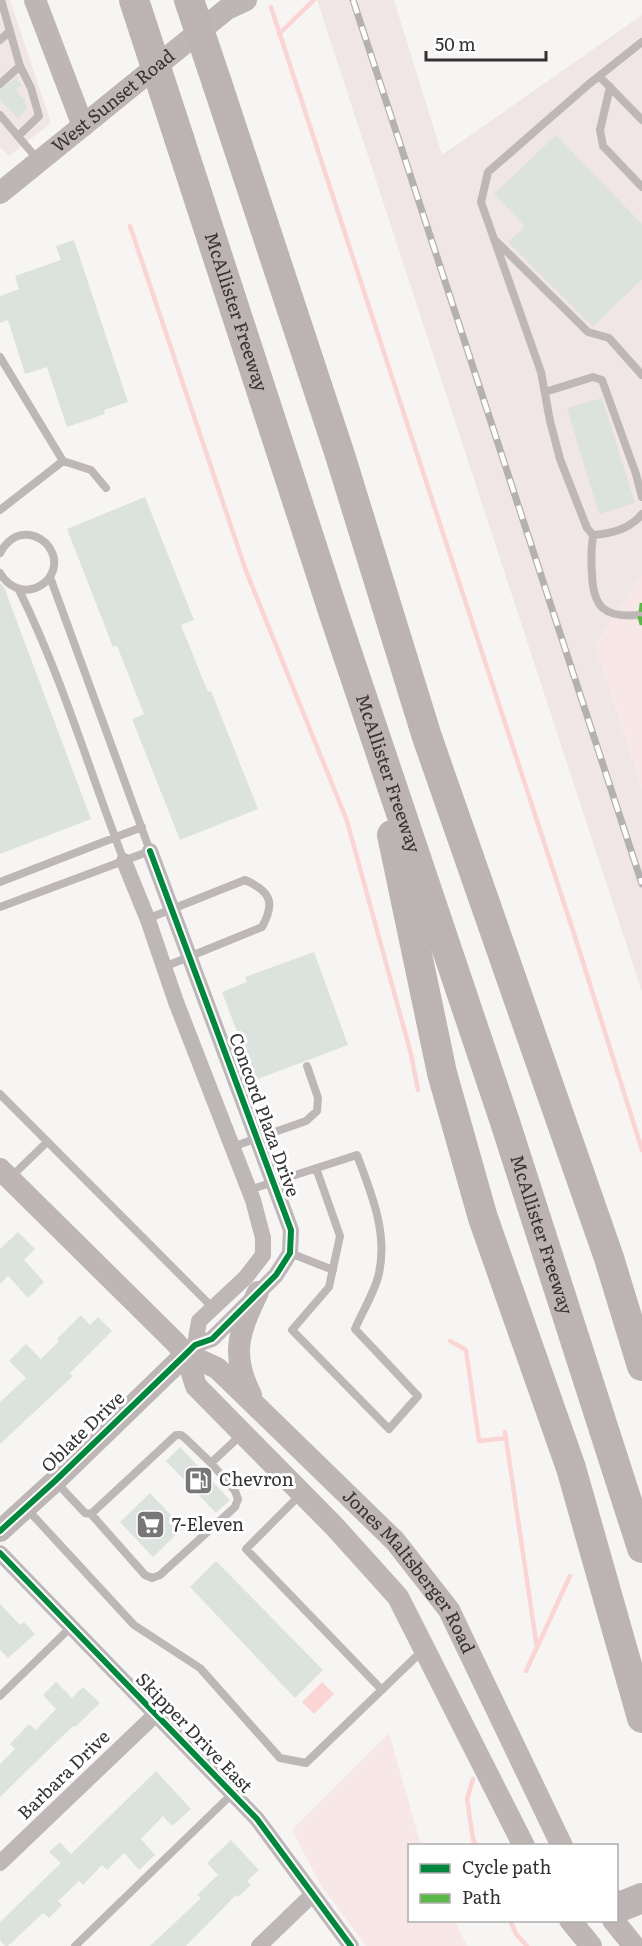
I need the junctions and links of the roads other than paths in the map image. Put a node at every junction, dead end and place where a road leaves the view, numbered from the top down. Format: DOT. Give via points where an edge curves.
graph roads {
  1 [pos="1,0"];
  2 [pos="34,0"];
  3 [pos="134,0"];
  4 [pos="189,0"];
  5 [pos="235,3"];
  6 [pos="10,31"];
  7 [pos="0,40"];
  8 [pos="641,46"];
  9 [pos="20,66"];
  10 [pos="599,76"];
  11 [pos="0,84"];
  12 [pos="610,87"];
  13 [pos="0,115"];
  14 [pos="642,120"];
  15 [pos="82,126"];
  16 [pos="18,136"];
  17 [pos="39,161"];
  18 [pos="642,187"];
  19 [pos="0,193"];
  20 [pos="494,238"];
  21 [pos="0,357"];
  22 [pos="642,375"];
  23 [pos="545,392"];
  24 [pos="63,461"];
  25 [pos="106,488"];
  26 [pos="642,496"];
  27 [pos="0,510"];
  28 [pos="642,514"];
  29 [pos="593,536"];
  30 [pos="0,553"];
  31 [pos="0,573"];
  32 [pos="50,577"];
  33 [pos="19,590"];
  34 [pos="640,615"];
  35 [pos="362,697"];
  36 [pos="142,827"];
  37 [pos="115,838"];
  38 [pos="150,851"];
  39 [pos="124,861"];
  40 [pos="0,882"];
  41 [pos="0,907"];
  42 [pos="172,910"];
  43 [pos="147,919"];
  44 [pos="189,957"];
  45 [pos="164,967"];
  46 [pos="307,1066"];
  47 [pos="0,1094"];
  48 [pos="257,1138"];
  49 [pos="47,1142"];
  50 [pos="231,1147"];
  51 [pos="316,1168"];
  52 [pos="3,1179"];
  53 [pos="273,1181"];
  54 [pos="249,1190"];
  55 [pos="290,1253"];
  56 [pos="609,1258"];
  57 [pos="333,1270"];
  58 [pos="258,1292"];
  59 [pos="213,1308"];
  60 [pos="642,1328"];
  61 [pos="190,1349"];
  62 [pos="642,1366"];
  63 [pos="255,1405"];
  64 [pos="242,1433"];
  65 [pos="211,1463"];
  66 [pos="55,1481"];
  67 [pos="302,1493"];
  68 [pos="26,1508"];
  69 [pos="91,1514"];
  70 [pos="0,1531"];
  71 [pos="642,1548"];
  72 [pos="0,1553"];
  73 [pos="71,1627"];
  74 [pos="459,1630"];
  75 [pos="424,1648"];
  76 [pos="382,1690"];
  77 [pos="0,1696"];
  78 [pos="156,1714"];
  79 [pos="642,1718"];
  80 [pos="232,1794"];
  81 [pos="523,1844"];
  82 [pos="562,1844"];
  83 [pos="0,1863"];
  84 [pos="312,1895"];
  85 [pos="642,1898"];
  86 [pos="618,1905"];
  87 [pos="572,1922"];
  88 [pos="615,1922"];
  89 [pos="75,1946"];
  90 [pos="259,1946"];
  91 [pos="351,1946"];
  92 [pos="591,1946"];
  93 [pos="634,1946"];
  1 -- 6 [label="lane"];
  2 -- 15 [label="main road"];
  3 -- 35 [label="highway, McAllister Freeway, bridge"];
  4 -- 56 [label="highway, bridge" via="340,455 427,737"];
  5 -- 15 [label="main road, West Sunset Road"];
  6 -- 7 [label="lane"];
  6 -- 9 [label="lane"];
  8 -- 10 [label="lane"];
  9 -- 11 [label="lane"];
  9 -- 16 [label="lane" via="32,88 39,116"];
  10 -- 12 [label="lane"];
  10 -- 20 [label="lane" via="488,172 481,202"];
  12 -- 14 [label="lane"];
  12 -- 18 [label="lane" via="600,130 603,146"];
  13 -- 16 [label="lane"];
  15 -- 17 [label="main road, West Sunset Road"];
  16 -- 17 [label="lane"];
  17 -- 19 [label="main road, West Sunset Road"];
  20 -- 22 [label="lane" via="588,332 609,338"];
  20 -- 23 [label="lane" via="542,372"];
  21 -- 24 [label="lane"];
  23 -- 26 [label="lane" via="593,377 602,380"];
  23 -- 29 [label="lane" via="569,486"];
  24 -- 25 [label="lane" via="91,470"];
  24 -- 27 [label="lane"];
  28 -- 29 [label="lane" via="622,529"];
  29 -- 34 [label="lane" via="590,555 594,598 612,614"];
  30 -- 32 [label="lane" via="11,539 30,535 39,538 54,560"];
  31 -- 33 [label="lane"];
  32 -- 33 [label="lane" via="36,588"];
  32 -- 36 [label="lane"];
  33 -- 37 [label="lane" via="69,706"];
  35 -- 71 [label="highway, McAllister Freeway"];
  35 -- 79 [label="highway" via="442,1072 483,1218 571,1468"];
  36 -- 37 [label="lane"];
  36 -- 38 [label="lane"];
  37 -- 39 [label="lane"];
  37 -- 40 [label="lane"];
  38 -- 39 [label="lane"];
  38 -- 42 [label="street, Concord Plaza Drive"];
  39 -- 41 [label="lane"];
  39 -- 43 [label="street"];
  42 -- 43 [label="lane"];
  42 -- 44 [label="street, Concord Plaza Drive"];
  42 -- 44 [label="lane" via="245,880 262,887 269,900 270,913 262,927"];
  43 -- 45 [label="street"];
  44 -- 45 [label="lane"];
  44 -- 48 [label="street, Concord Plaza Drive"];
  45 -- 50 [label="street"];
  46 -- 48 [label="lane" via="318,1098 317,1111 306,1120"];
  47 -- 49 [label="lane"];
  48 -- 50 [label="lane"];
  48 -- 53 [label="street, Concord Plaza Drive"];
  49 -- 52 [label="lane"];
  49 -- 59 [label="lane"];
  50 -- 54 [label="street"];
  51 -- 53 [label="lane"];
  51 -- 57 [label="lane" via="340,1236"];
  51 -- 57 [label="lane" via="357,1155 374,1202 382,1239 379,1274 355,1329 418,1396 389,1429 292,1330 329,1287"];
  52 -- 61 [label="main road, Jones Maltsberger Road"];
  53 -- 54 [label="lane"];
  53 -- 55 [label="street, Concord Plaza Drive" via="291,1230"];
  54 -- 59 [label="street" via="264,1238 263,1255"];
  55 -- 57 [label="lane"];
  55 -- 58 [label="street" via="276,1275"];
  56 -- 60 [label="highway"];
  56 -- 62 [label="highway"];
  58 -- 61 [label="street" via="212,1339"];
  58 -- 63 [label="main road" via="244,1323 238,1353 242,1378"];
  59 -- 61 [label="street" via="199,1321"];
  61 -- 63 [label="main road, Jones Maltsberger Road" via="217,1368"];
  61 -- 64 [label="main road, Jones Maltsberger Road" via="196,1386"];
  61 -- 66 [label="main road, Oblate Drive"];
  63 -- 74 [label="main road, Jones Maltsberger Road" via="395,1541 449,1610"];
  64 -- 65 [label="lane"];
  64 -- 67 [label="main road, Jones Maltsberger Road"];
  65 -- 69 [label="lane" via="185,1438 176,1435"];
  65 -- 69 [label="lane" via="235,1491 235,1507 160,1575 145,1575"];
  66 -- 68 [label="main road, Oblate Drive"];
  66 -- 69 [label="lane" via="85,1513"];
  67 -- 75 [label="main road, Jones Maltsberger Road" via="398,1597"];
  67 -- 76 [label="lane" via="246,1549"];
  68 -- 70 [label="main road, Oblate Drive"];
  68 -- 76 [label="lane" via="134,1625 200,1668 280,1758 306,1763"];
  72 -- 73 [label="street, Skipper Drive East"];
  73 -- 77 [label="lane"];
  73 -- 78 [label="street, Skipper Drive East"];
  74 -- 75 [label="main road"];
  74 -- 82 [label="main road, Jones Maltsberger Road"];
  75 -- 76 [label="lane"];
  75 -- 81 [label="main road, Jones Maltsberger Road"];
  78 -- 80 [label="street, Skipper Drive East"];
  78 -- 83 [label="street, Barbara Drive"];
  80 -- 84 [label="street, Skipper Drive East" via="257,1819"];
  80 -- 89 [label="lane"];
  84 -- 90 [label="street"];
  84 -- 91 [label="street, Skipper Drive East"];
  85 -- 86 [label="highway"];
  87 -- 92 [label="main road"];
  88 -- 93 [label="main road"];
}
